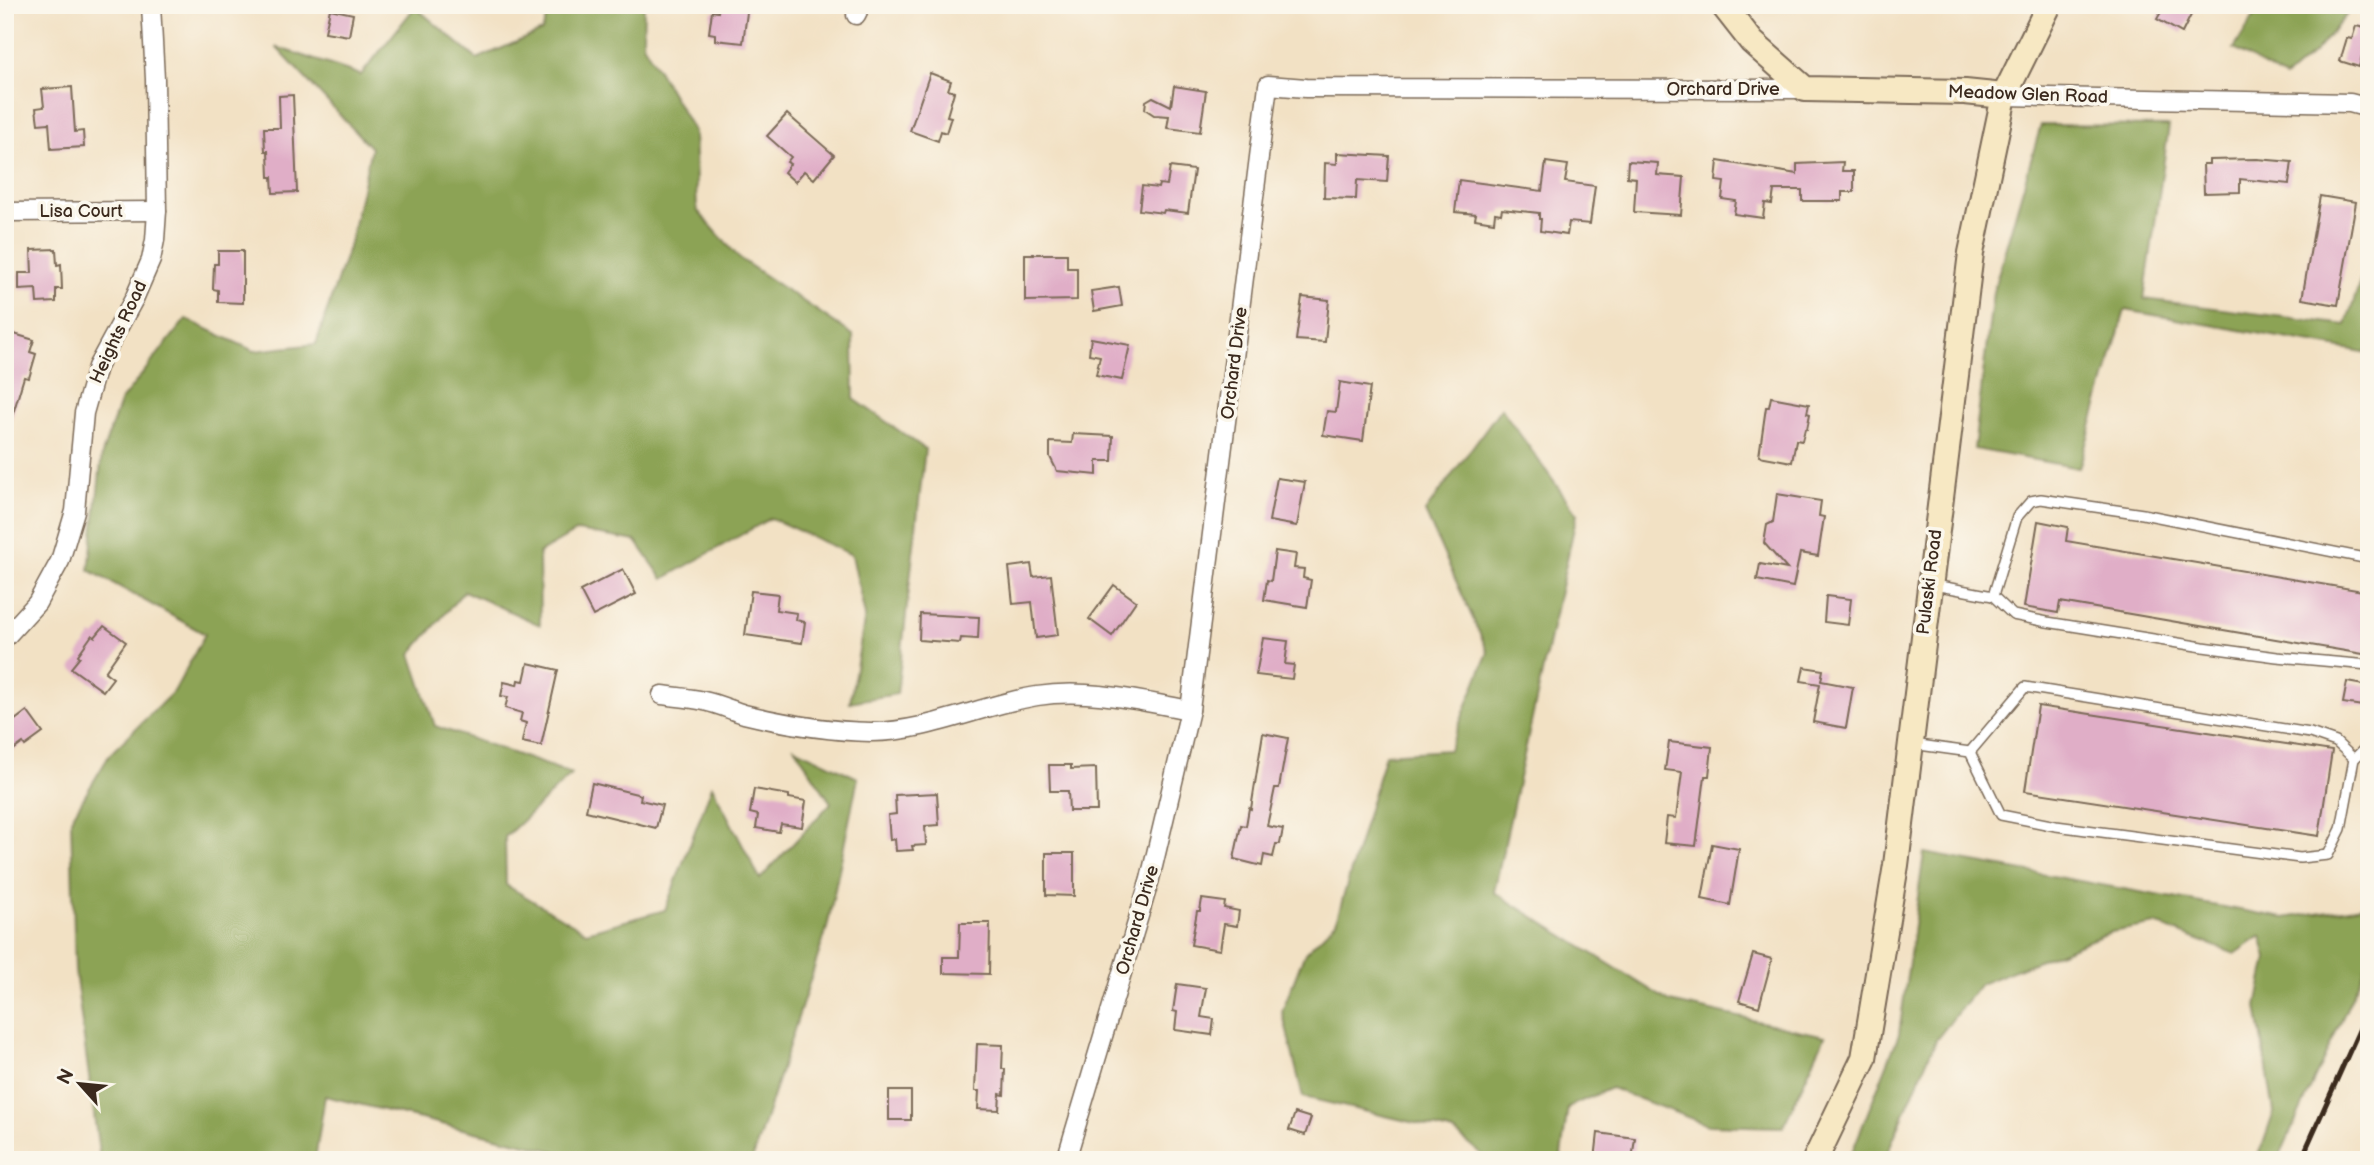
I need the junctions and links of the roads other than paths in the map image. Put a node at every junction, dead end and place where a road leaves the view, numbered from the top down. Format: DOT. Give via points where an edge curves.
graph roads {
  1 [pos="151,5"];
  2 [pos="1723,5"];
  3 [pos="2049,5"];
  4 [pos="1805,89"];
  5 [pos="2004,96"];
  6 [pos="2369,108"];
  7 [pos="157,211"];
  8 [pos="5,212"];
  9 [pos="2369,559"];
  10 [pos="1928,584"];
  11 [pos="1993,596"];
  12 [pos="5,638"];
  13 [pos="2369,665"];
  14 [pos="662,695"];
  15 [pos="1190,710"];
  16 [pos="2369,739"];
  17 [pos="1910,744"];
  18 [pos="1970,752"];
  19 [pos="2354,759"];
  20 [pos="1066,1160"];
  21 [pos="1815,1160"];
  1 -- 7 [label="street, Heights Road"];
  2 -- 4 [label="main road" via="1752,42"];
  3 -- 5 [label="main road, Pulaski Road"];
  4 -- 5 [label="main road, Meadow Glen Road"];
  4 -- 15 [label="street, Orchard Drive" via="1306,89 1268,85"];
  5 -- 6 [label="street, Meadow Glen Road" via="2336,103"];
  5 -- 10 [label="main road, Pulaski Road" via="1970,253"];
  7 -- 8 [label="street, Lisa Court"];
  7 -- 12 [label="street, Heights Road" via="150,260 97,367 84,413 75,511 60,561 37,603"];
  9 -- 11 [label="lane" via="2042,499 2031,501 2017,517"];
  10 -- 11 [label="lane"];
  10 -- 17 [label="main road, Pulaski Road"];
  11 -- 13 [label="lane" via="2013,615 2048,622 2227,651"];
  14 -- 15 [label="street" via="810,727 873,732 925,726 1038,696 1082,694"];
  15 -- 20 [label="street, Orchard Drive" via="1150,879"];
  16 -- 19 [label="lane"];
  17 -- 18 [label="lane"];
  17 -- 21 [label="main road, Pulaski Road" via="1896,865 1864,1058"];
  18 -- 19 [label="lane" via="2025,687 2309,733 2336,741"];
  18 -- 19 [label="lane" via="2001,815 2300,858 2328,855 2341,829"];
}
